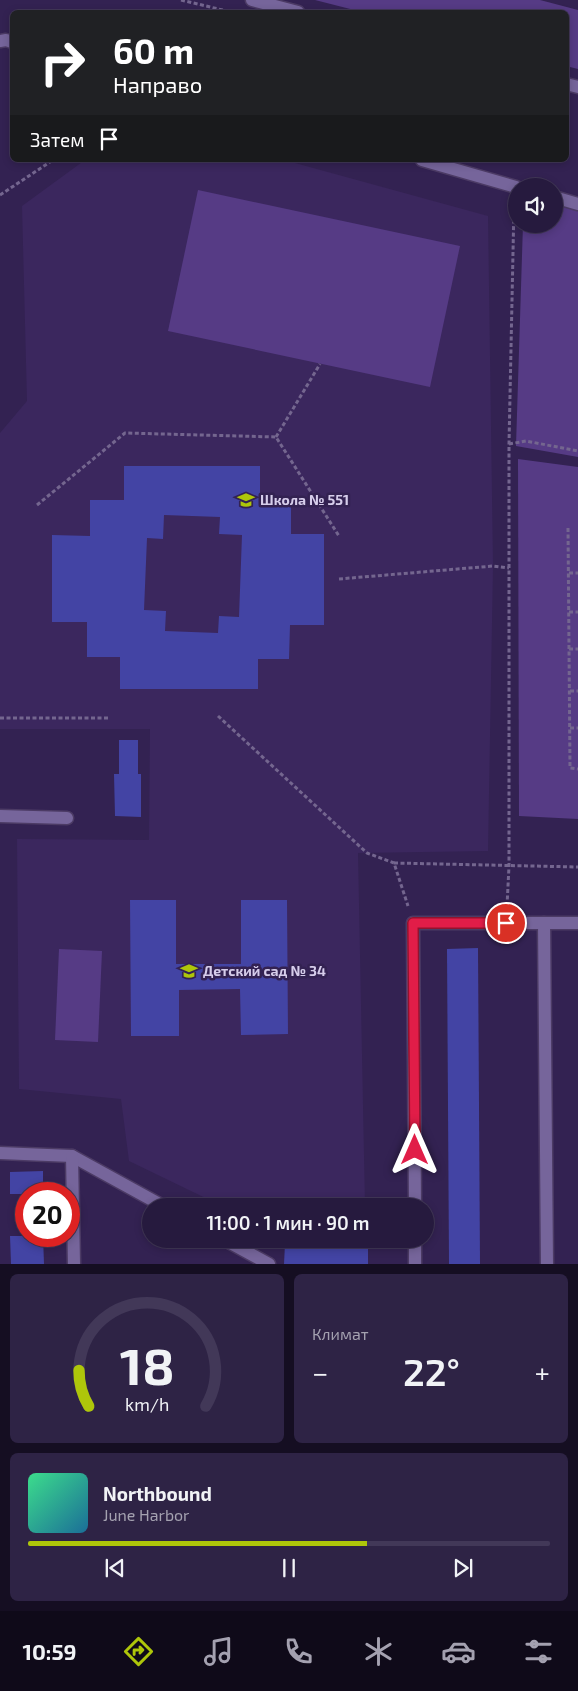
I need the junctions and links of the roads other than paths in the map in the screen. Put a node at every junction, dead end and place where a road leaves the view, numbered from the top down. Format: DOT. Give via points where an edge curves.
graph roads {
  1 [pos="252,0"];
  2 [pos="290,10"];
  3 [pos="431,162"];
  4 [pos="508,185"];
  5 [pos="563,200"];
  6 [pos="578,204"];
  7 [pos="0,816"];
  8 [pos="67,818"];
  9 [pos="544,923"];
  10 [pos="578,923"];
  11 [pos="0,1153"];
  12 [pos="72,1156"];
  13 [pos="148,1198"];
  14 [pos="415,1198"];
  15 [pos="240,1248"];
  16 [pos="415,1248"];
  17 [pos="244,1250"];
  18 [pos="74,1264"];
  19 [pos="244,1264"];
  20 [pos="269,1264"];
  21 [pos="415,1264"];
  22 [pos="547,1264"];
  1 -- 2 [label="street"];
  3 -- 4 [label="street"];
  5 -- 6 [label="street"];
  7 -- 8 [label="street"];
  9 -- 10 [label="street"];
  9 -- 14 [label="street" via="413,923"];
  9 -- 22 [label="street"];
  11 -- 12 [label="street"];
  12 -- 13 [label="street"];
  12 -- 18 [label="street"];
  15 -- 17 [label="street"];
  16 -- 21 [label="street"];
  17 -- 19 [label="street"];
  17 -- 20 [label="street"];
}
